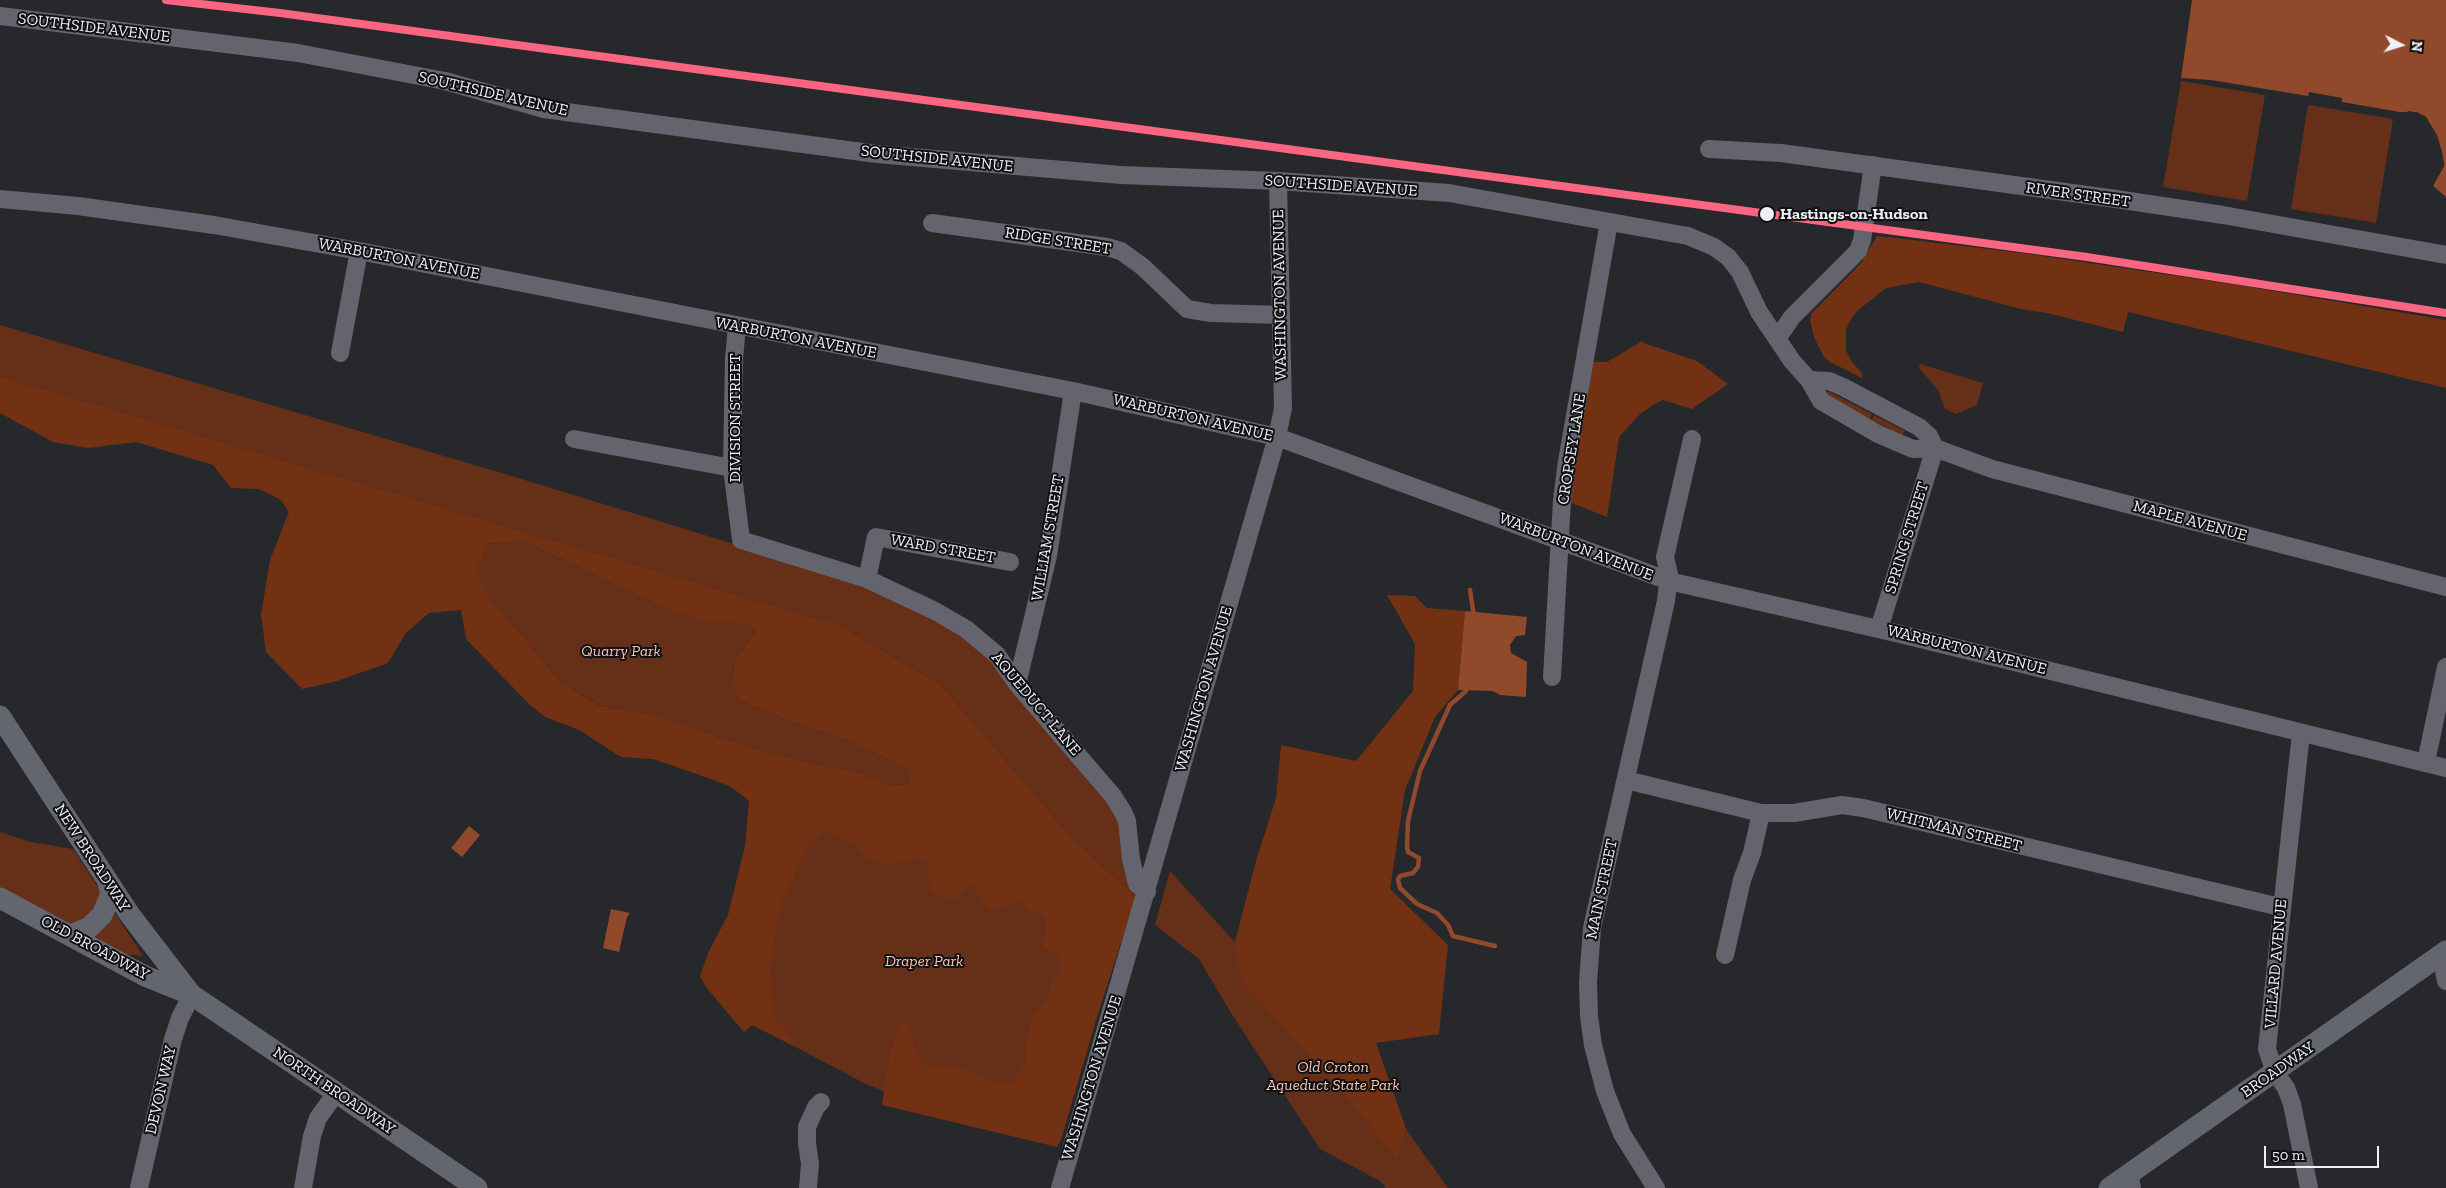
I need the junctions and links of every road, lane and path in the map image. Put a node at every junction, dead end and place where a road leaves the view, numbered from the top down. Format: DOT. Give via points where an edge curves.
graph roads {
  1 [pos="0,16"];
  2 [pos="1709,149"];
  3 [pos="1872,170"];
  4 [pos="1278,181"];
  5 [pos="0,198"];
  6 [pos="1610,222"];
  7 [pos="932,223"];
  8 [pos="359,251"];
  9 [pos="2446,255"];
  10 [pos="1281,315"];
  11 [pos="737,326"];
  12 [pos="1777,339"];
  13 [pos="340,353"];
  14 [pos="1809,380"];
  15 [pos="1073,391"];
  16 [pos="1277,437"];
  17 [pos="574,439"];
  18 [pos="1692,440"];
  19 [pos="1935,448"];
  20 [pos="732,468"];
  21 [pos="741,540"];
  22 [pos="1010,562"];
  23 [pos="867,579"];
  24 [pos="1669,581"];
  25 [pos="2446,587"];
  26 [pos="1879,629"];
  27 [pos="2446,668"];
  28 [pos="1552,677"];
  29 [pos="1017,684"];
  30 [pos="0,716"];
  31 [pos="2301,733"];
  32 [pos="2426,762"];
  33 [pos="2446,768"];
  34 [pos="1626,780"];
  35 [pos="1761,813"];
  36 [pos="108,883"];
  37 [pos="1148,892"];
  38 [pos="0,898"];
  39 [pos="2280,907"];
  40 [pos="71,935"];
  41 [pos="2444,952"];
  42 [pos="1724,955"];
  43 [pos="2446,981"];
  44 [pos="192,995"];
  45 [pos="2275,1072"];
  46 [pos="336,1093"];
  47 [pos="821,1102"];
  48 [pos="2131,1181"];
  49 [pos="138,1188"];
  50 [pos="303,1188"];
  51 [pos="477,1188"];
  52 [pos="808,1188"];
  53 [pos="1060,1188"];
  54 [pos="1656,1188"];
  55 [pos="2109,1188"];
  56 [pos="2309,1188"];
  1 -- 4 [label="street, SOUTHSIDE AVENUE" via="298,53 445,81 544,109 877,154 1121,175"];
  2 -- 3 [label="street, RIVER STREET" via="1781,152"];
  3 -- 9 [label="street, RIVER STREET" via="2223,216"];
  3 -- 12 [label="street" via="1862,240 1852,258 1792,317"];
  4 -- 6 [label="street, SOUTHSIDE AVENUE" via="1449,193"];
  4 -- 10 [label="street, WASHINGTON AVENUE"];
  5 -- 8 [label="street, WARBURTON AVENUE" via="214,225"];
  6 -- 12 [label="street, SOUTHSIDE AVENUE" via="1688,236 1714,247 1740,272 1759,312"];
  6 -- 28 [label="street, CROPSEY LANE" via="1562,500"];
  7 -- 10 [label="street, RIDGE STREET" via="1107,247 1121,251 1143,267 1187,309"];
  8 -- 11 [label="street, WARBURTON AVENUE"];
  8 -- 13 [label="street"];
  10 -- 16 [label="street, WASHINGTON AVENUE" via="1283,408"];
  11 -- 15 [label="street, WARBURTON AVENUE"];
  11 -- 20 [label="street, DIVISION STREET"];
  12 -- 14 [label="street, SOUTHSIDE AVENUE"];
  14 -- 19 [label="street" via="1829,381 1919,427"];
  14 -- 19 [label="street, SOUTHSIDE AVENUE" via="1821,401 1848,418 1913,449"];
  15 -- 16 [label="street, WARBURTON AVENUE"];
  15 -- 29 [label="street, WILLIAM STREET" via="1048,556"];
  16 -- 24 [label="street, WARBURTON AVENUE, bridge"];
  16 -- 37 [label="street, WASHINGTON AVENUE"];
  17 -- 20 [label="street"];
  18 -- 24 [label="street" via="1665,557"];
  19 -- 25 [label="street, MAPLE AVENUE" via="1992,469"];
  19 -- 26 [label="street, SPRING STREET"];
  20 -- 21 [label="street, DIVISION STREET"];
  21 -- 23 [label="street, AQUEDUCT LANE"];
  22 -- 23 [label="street, WARD STREET" via="876,537"];
  23 -- 29 [label="street, AQUEDUCT LANE" via="966,629 997,655"];
  24 -- 26 [label="street, WARBURTON AVENUE"];
  24 -- 34 [label="street, MAIN STREET"];
  26 -- 31 [label="street, WARBURTON AVENUE"];
  27 -- 32 [label="street"];
  29 -- 37 [label="street, AQUEDUCT LANE" via="1123,812 1137,884"];
  30 -- 36 [label="main road, NEW BROADWAY"];
  31 -- 32 [label="street, WARBURTON AVENUE"];
  31 -- 39 [label="street, VILLARD AVENUE"];
  32 -- 33 [label="street, WARBURTON AVENUE"];
  34 -- 35 [label="street, WHITMAN STREET"];
  34 -- 54 [label="street, MAIN STREET" via="1592,928 1588,1016 1600,1074 1612,1111 1626,1141"];
  35 -- 39 [label="street, WHITMAN STREET" via="1794,813 1842,805 1863,808"];
  35 -- 42 [label="street"];
  36 -- 40 [label="main road" via="111,894 102,915 90,927"];
  36 -- 44 [label="main road, NEW BROADWAY" via="140,930"];
  37 -- 53 [label="street, WASHINGTON AVENUE"];
  38 -- 40 [label="main road, OLD BROADWAY"];
  39 -- 45 [label="street, VILLARD AVENUE" via="2267,1049"];
  40 -- 44 [label="main road, OLD BROADWAY" via="145,976"];
  41 -- 43 [label="street"];
  41 -- 45 [label="main road, BROADWAY"];
  44 -- 46 [label="main road, NORTH BROADWAY"];
  44 -- 49 [label="street, DEVON WAY" via="173,1039"];
  45 -- 48 [label="main road, BROADWAY"];
  45 -- 56 [label="street, VILLARD AVENUE" via="2292,1104"];
  46 -- 50 [label="street" via="318,1118"];
  46 -- 51 [label="main road, NORTH BROADWAY"];
  47 -- 52 [label="street" via="807,1126"];
  48 -- 55 [label="main road, BROADWAY"];
}
